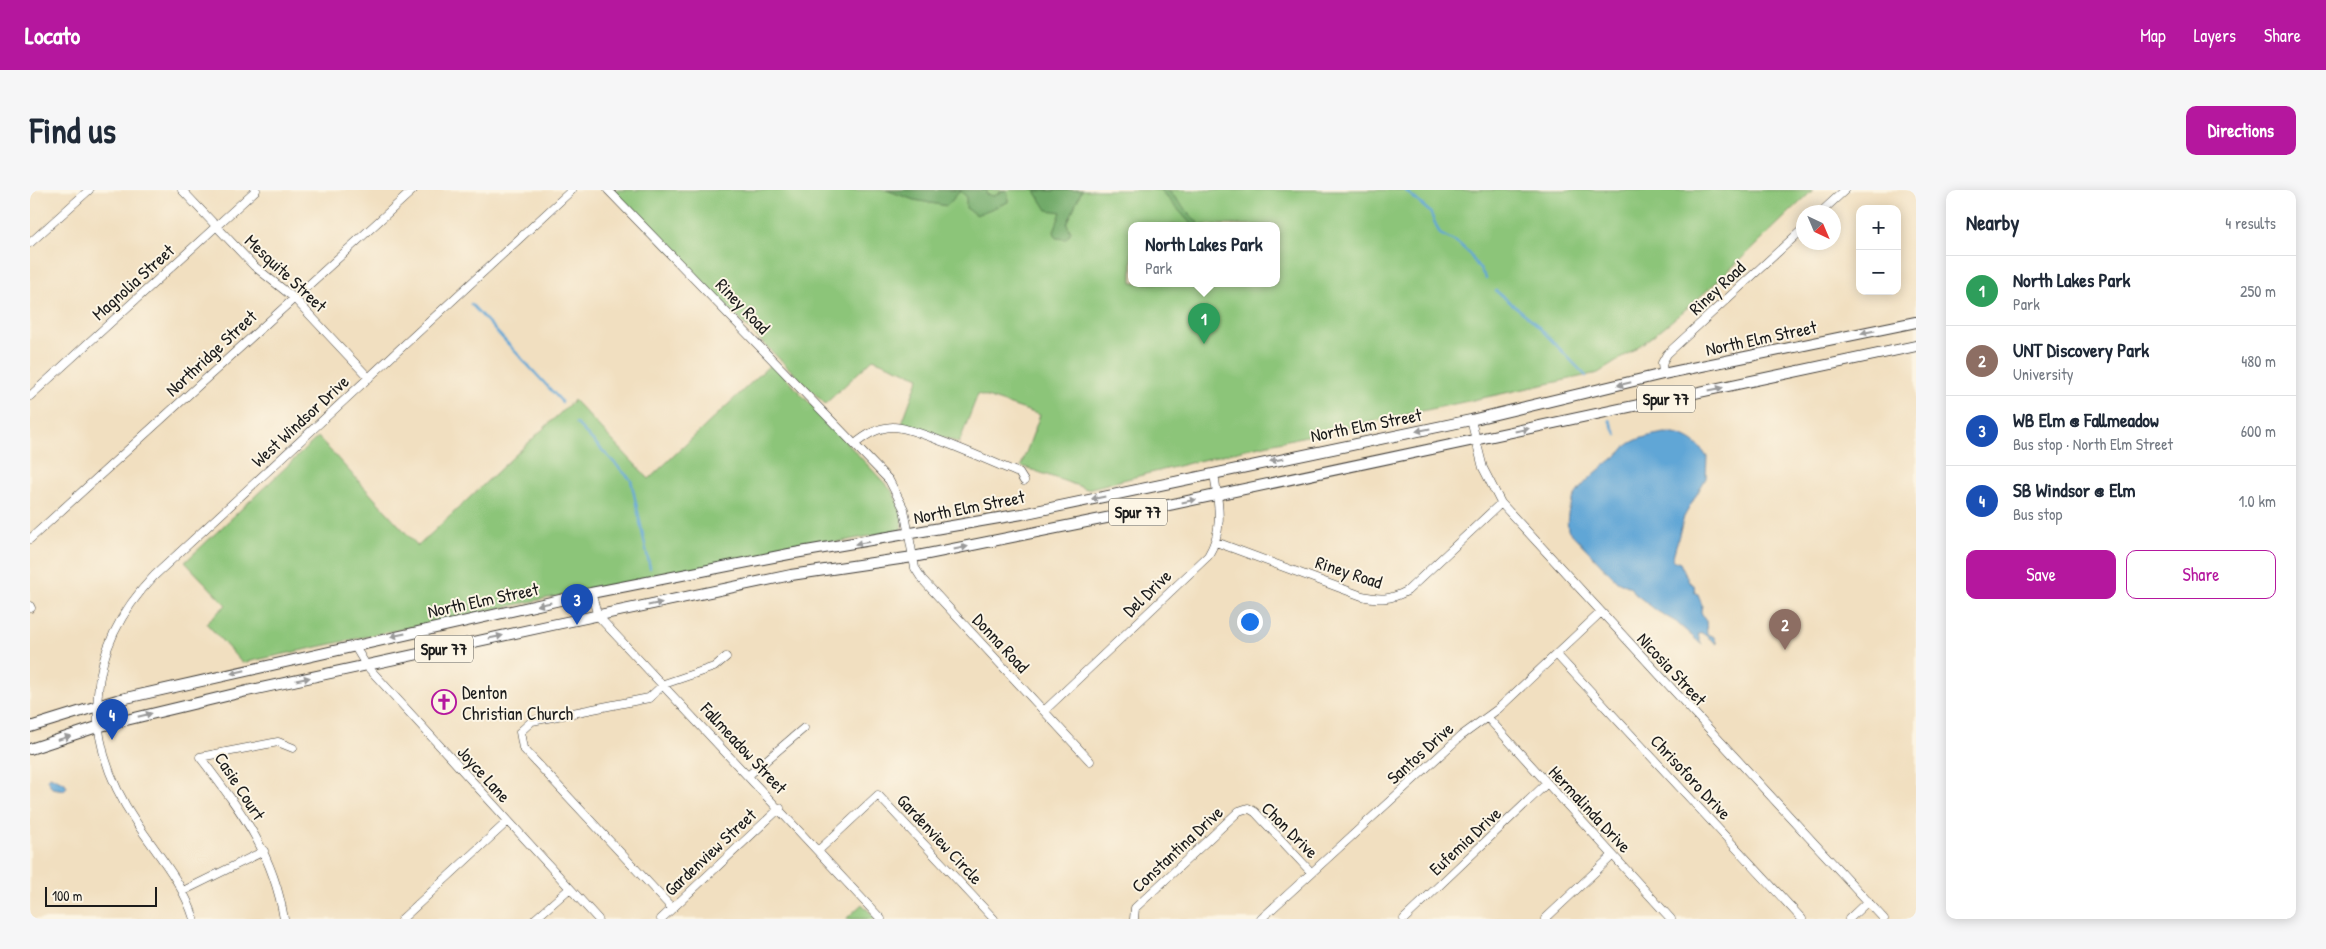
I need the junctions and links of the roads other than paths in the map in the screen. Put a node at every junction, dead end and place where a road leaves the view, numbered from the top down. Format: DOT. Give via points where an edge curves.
graph roads {
  1 [pos="89,190"];
  2 [pos="182,190"];
  3 [pos="256,190"];
  4 [pos="413,190"];
  5 [pos="572,190"];
  6 [pos="608,190"];
  7 [pos="1845,190"];
  8 [pos="1829,205"];
  9 [pos="216,227"];
  10 [pos="1796,235"];
  11 [pos="30,243"];
  12 [pos="294,298"];
  13 [pos="1916,322"];
  14 [pos="1916,346"];
  15 [pos="1663,374"];
  16 [pos="369,378"];
  17 [pos="30,396"];
  18 [pos="1471,420"];
  19 [pos="1475,440"];
  20 [pos="855,444"];
  21 [pos="1214,472"];
  22 [pos="1024,481"];
  23 [pos="1217,495"];
  24 [pos="1501,503"];
  25 [pos="910,535"];
  26 [pos="30,539"];
  27 [pos="1216,542"];
  28 [pos="913,557"];
  29 [pos="591,594"];
  30 [pos="1600,613"];
  31 [pos="598,616"];
  32 [pos="354,645"];
  33 [pos="1557,655"];
  34 [pos="726,658"];
  35 [pos="366,665"];
  36 [pos="664,684"];
  37 [pos="97,705"];
  38 [pos="1044,711"];
  39 [pos="1488,718"];
  40 [pos="30,727"];
  41 [pos="97,727"];
  42 [pos="804,728"];
  43 [pos="293,748"];
  44 [pos="30,749"];
  45 [pos="1090,762"];
  46 [pos="749,775"];
  47 [pos="1546,784"];
  48 [pos="780,808"];
  49 [pos="1248,808"];
  50 [pos="507,822"];
  51 [pos="819,850"];
  52 [pos="264,851"];
  53 [pos="1612,856"];
  54 [pos="1311,872"];
  55 [pos="569,888"];
  56 [pos="183,891"];
  57 [pos="1868,901"];
  58 [pos="672,908"];
  59 [pos="1133,918"];
  60 [pos="194,919"];
  61 [pos="284,919"];
  62 [pos="402,919"];
  63 [pos="535,919"];
  64 [pos="598,919"];
  65 [pos="661,919"];
  66 [pos="881,919"];
  67 [pos="994,919"];
  68 [pos="1261,919"];
  69 [pos="1404,919"];
  70 [pos="1545,919"];
  71 [pos="1671,919"];
  72 [pos="1802,919"];
  73 [pos="1848,919"];
  74 [pos="1884,919"];
  1 -- 11 [label="street"];
  2 -- 9 [label="street, Mesquite Street"];
  3 -- 9 [label="street, Magnolia Street"];
  4 -- 12 [label="street, Northridge Street"];
  5 -- 16 [label="street, West Windsor Drive"];
  6 -- 20 [label="street, Riney Road"];
  7 -- 8 [label="street"];
  9 -- 12 [label="street, Mesquite Street" via="254,266"];
  9 -- 17 [label="street, Magnolia Street"];
  10 -- 15 [label="street, Riney Road" via="1667,354 1662,363"];
  12 -- 16 [label="street, Mesquite Street"];
  12 -- 26 [label="street, Northridge Street"];
  13 -- 15 [label="main road, North Elm Street / Spur 77, one-way"];
  19 -- 14 [label="main road, North Elm Street / Spur 77, one-way"];
  15 -- 18 [label="main road, North Elm Street / Spur 77, one-way"];
  16 -- 37 [label="street, West Windsor Drive" via="138,593 126,608 107,652"];
  18 -- 19 [label="street, Nicosia Street"];
  18 -- 21 [label="main road, North Elm Street / Spur 77, one-way"];
  19 -- 23 [label="main road, North Elm Street / Spur 77"];
  19 -- 24 [label="street, Nicosia Street" via="1483,468"];
  20 -- 22 [label="street" via="868,433 882,428 904,428 1019,473"];
  20 -- 25 [label="street, Riney Road" via="894,488 904,509"];
  21 -- 23 [label="street, Del Drive"];
  21 -- 25 [label="main road, North Elm Street / Spur 77, one-way"];
  23 -- 27 [label="street, Del Drive" via="1220,512"];
  28 -- 23 [label="main road, North Elm Street / Spur 77, one-way"];
  24 -- 27 [label="street, Riney Road" via="1406,591 1389,599 1362,596"];
  24 -- 30 [label="street, Nicosia Street"];
  25 -- 28 [label="street, Donna Road"];
  25 -- 29 [label="main road, North Elm Street / Spur 77, one-way" via="789,554"];
  27 -- 38 [label="street, Del Drive" via="1208,556"];
  31 -- 28 [label="main road, North Elm Street / Spur 77, one-way" via="791,575"];
  28 -- 38 [label="street, Donna Road" via="917,572 928,587"];
  29 -- 31 [label="street, Fallmeadow Street"];
  29 -- 32 [label="main road, North Elm Street / Spur 77, one-way"];
  30 -- 33 [label="street, Santos Drive"];
  30 -- 57 [label="street, Nicosia Street"];
  35 -- 31 [label="main road, North Elm Street / Spur 77, one-way"];
  31 -- 36 [label="street, Fallmeadow Street"];
  32 -- 35 [label="street, Joyce Lane"];
  32 -- 37 [label="main road, North Elm Street / Spur 77, one-way"];
  33 -- 39 [label="street, Santos Drive"];
  33 -- 72 [label="street, Chrisoforo Drive"];
  34 -- 36 [label="street" via="714,668"];
  41 -- 35 [label="main road, North Elm Street / Spur 77, one-way"];
  35 -- 50 [label="street, Joyce Lane"];
  36 -- 46 [label="street, Fallmeadow Street"];
  36 -- 58 [label="street" via="649,698 532,721 520,732 520,740 522,748"];
  37 -- 40 [label="main road, North Elm Street / Spur 77"];
  37 -- 41 [label="street, West Windsor Drive"];
  38 -- 45 [label="street, Donna Road"];
  39 -- 47 [label="street, Hermalinda Drive"];
  39 -- 54 [label="street, Santos Drive" via="1461,736"];
  44 -- 41 [label="main road, North Elm Street / Spur 77, one-way"];
  41 -- 56 [label="street, West Windsor Drive" via="106,765 120,796"];
  42 -- 46 [label="street"];
  43 -- 52 [label="street, Casie Court" via="278,742 200,757"];
  46 -- 48 [label="street, Fallmeadow Street"];
  47 -- 53 [label="street, Hermalinda Drive"];
  47 -- 69 [label="street, Eufemia Drive"];
  48 -- 51 [label="street, Fallmeadow Street"];
  48 -- 58 [label="street, Gardenview Street"];
  49 -- 54 [label="street, Chon Drive"];
  49 -- 59 [label="street, Constantina Drive" via="1240,811 1135,908"];
  50 -- 55 [label="street, Joyce Lane"];
  50 -- 62 [label="street"];
  51 -- 66 [label="street, Fallmeadow Street"];
  51 -- 67 [label="street, Gardenview Circle" via="878,795"];
  52 -- 56 [label="street"];
  52 -- 61 [label="street, Casie Court"];
  53 -- 70 [label="street"];
  53 -- 71 [label="street, Hermalinda Drive"];
  54 -- 68 [label="street, Santos Drive"];
  55 -- 63 [label="street"];
  55 -- 64 [label="street, Joyce Lane"];
  56 -- 60 [label="street"];
  57 -- 73 [label="street"];
  57 -- 74 [label="street, Nicosia Street"];
  58 -- 65 [label="street, Gardenview Street"];
}
